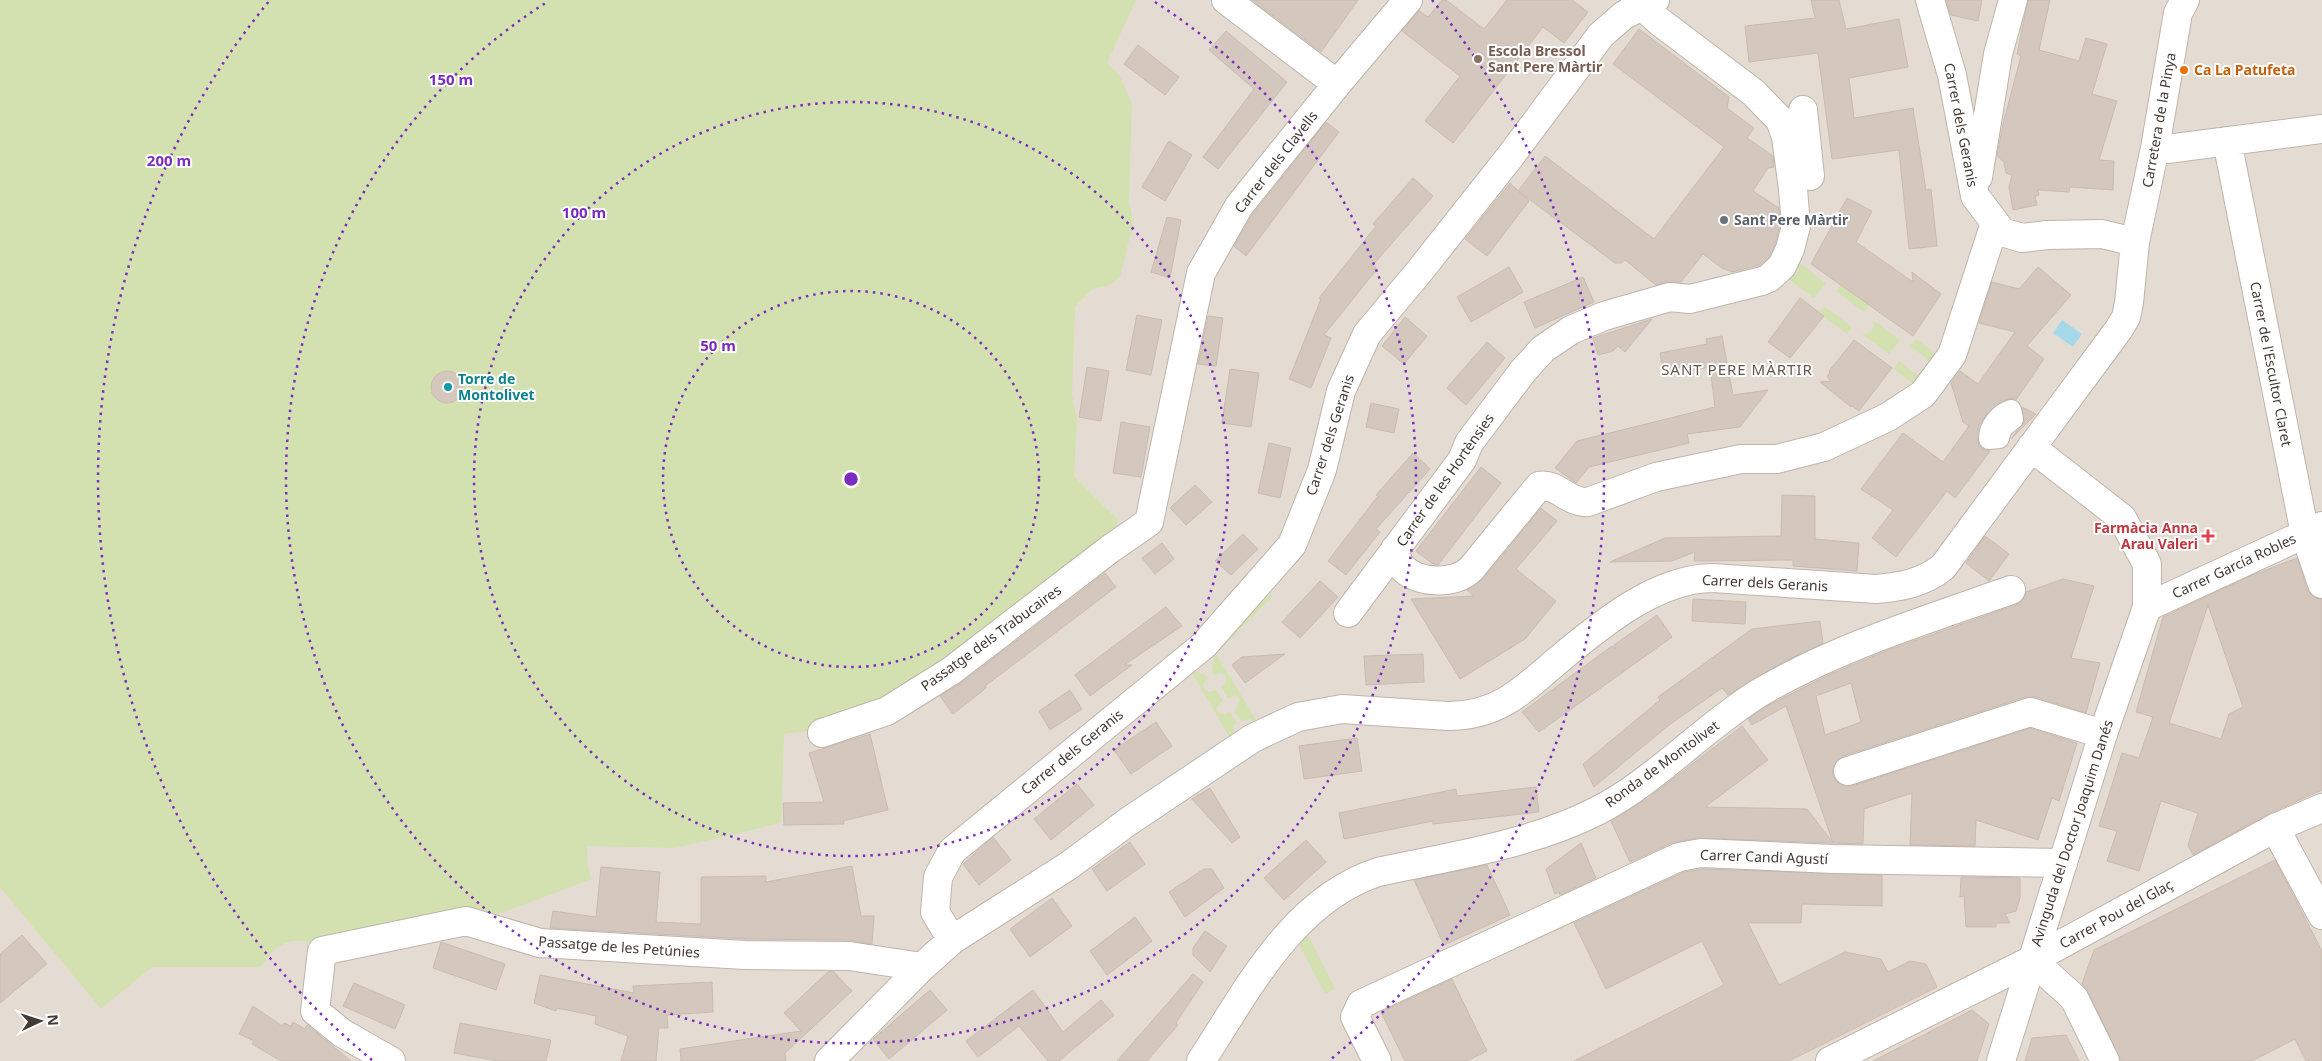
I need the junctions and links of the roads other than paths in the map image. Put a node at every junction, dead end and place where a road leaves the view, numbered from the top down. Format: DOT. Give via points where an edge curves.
graph roads {
  1 [pos="1226,0"];
  2 [pos="1408,0"];
  3 [pos="1930,0"];
  4 [pos="2013,0"];
  5 [pos="1644,2"];
  6 [pos="2181,4"];
  7 [pos="1336,84"];
  8 [pos="1802,110"];
  9 [pos="2322,129"];
  10 [pos="2227,141"];
  11 [pos="2155,148"];
  12 [pos="1975,196"];
  13 [pos="1995,222"];
  14 [pos="1796,226"];
  15 [pos="2135,242"];
  16 [pos="2031,447"];
  17 [pos="1149,522"];
  18 [pos="2313,530"];
  19 [pos="1395,549"];
  20 [pos="1943,567"];
  21 [pos="2322,584"];
  22 [pos="2011,590"];
  23 [pos="2147,607"];
  24 [pos="1959,608"];
  25 [pos="1348,613"];
  26 [pos="822,733"];
  27 [pos="2103,734"];
  28 [pos="1848,771"];
  29 [pos="2322,808"];
  30 [pos="2275,828"];
  31 [pos="2063,863"];
  32 [pos="2322,916"];
  33 [pos="952,940"];
  34 [pos="2032,960"];
  35 [pos="922,967"];
  36 [pos="391,1061"];
  37 [pos="829,1061"];
  38 [pos="1201,1061"];
  39 [pos="1377,1061"];
  40 [pos="1830,1061"];
  41 [pos="2000,1061"];
  42 [pos="2105,1061"];
  1 -- 7 [label="street"];
  2 -- 7 [label="street, Carrer dels Clavells"];
  3 -- 12 [label="street, Carrer dels Geranis" via="1952,75"];
  4 -- 12 [label="street" via="1998,54"];
  5 -- 14 [label="street, Carrer de les Hortènsies" via="1660,22 1754,93 1780,120 1788,150"];
  5 -- 33 [label="street, Carrer dels Geranis" via="1602,35 1509,158 1367,334 1341,391 1322,470 1292,545 1204,645 952,851 938,877 935,912"];
  6 -- 11 [label="street, Carretera de la Pinya"];
  7 -- 17 [label="street, Carrer dels Clavells" via="1239,206 1201,273"];
  8 -- 14 [label="street, Carrer de les Hortènsies" via="1811,188"];
  9 -- 10 [label="street"];
  10 -- 11 [label="street"];
  10 -- 18 [label="street, Carrer de l'Escultor Claret"];
  11 -- 15 [label="street, Carretera de la Pinya"];
  12 -- 13 [label="street, Carrer dels Geranis"];
  13 -- 15 [label="street, Carrer dels Geranis" via="2002,232 2022,238 2088,233"];
  13 -- 19 [label="street, Carrer de les Hortènsies" via="1952,355 1928,389 1888,417 1799,454 1765,460 1741,459 1656,477 1588,502 1578,502 1547,485 1539,486 1471,569 1459,577 1436,580 1415,576 1400,566"];
  14 -- 19 [label="street, Carrer de les Hortènsies" via="1788,257 1769,278 1698,297 1670,297 1604,316 1571,330 1543,349 1469,443 1462,460"];
  15 -- 16 [label="street" via="2126,317"];
  16 -- 20 [label="street"];
  16 -- 23 [label="street, Avinguda del Doctor Joaquim Danés" via="2122,518 2147,564"];
  17 -- 26 [label="street, Passatge dels Trabucaires" via="951,671 886,711"];
  18 -- 21 [label="street, Carrer de l'Escultor Claret"];
  18 -- 23 [label="street, Carrer García Robles"];
  19 -- 25 [label="street"];
  20 -- 24 [label="street"];
  20 -- 33 [label="street, Carrer dels Geranis" via="1929,578 1876,589 1693,579 1630,606 1605,622 1527,688 1479,712 1448,716 1342,708 1291,720 1243,744 1068,866"];
  22 -- 24 [label="street, Ronda de Montolivet"];
  23 -- 27 [label="street, Avinguda del Doctor Joaquim Danés"];
  24 -- 38 [label="street, Ronda de Montolivet" via="1833,656 1758,694 1596,812 1529,837 1378,872 1346,886 1292,930 1250,984"];
  27 -- 28 [label="street" via="2030,712"];
  27 -- 31 [label="street, Avinguda del Doctor Joaquim Danés"];
  29 -- 30 [label="street, Carrer Pou del Glaç"];
  30 -- 32 [label="street"];
  30 -- 34 [label="street, Carrer Pou del Glaç"];
  31 -- 34 [label="street, Avinguda del Doctor Joaquim Danés"];
  31 -- 39 [label="street, Carrer Candi Agustí" via="1701,853 1679,857 1361,1004 1355,1017"];
  33 -- 35 [label="street, Carrer dels Geranis"];
  34 -- 40 [label="street, Carrer Pou del Glaç"];
  34 -- 41 [label="street, Avinguda del Doctor Joaquim Danés"];
  34 -- 42 [label="street" via="2074,998"];
  35 -- 36 [label="street, Passatge de les Petúnies" via="849,956 746,955 540,943 466,921 322,951 315,1011 342,1033"];
  35 -- 37 [label="street, Carrer dels Geranis"];
}
